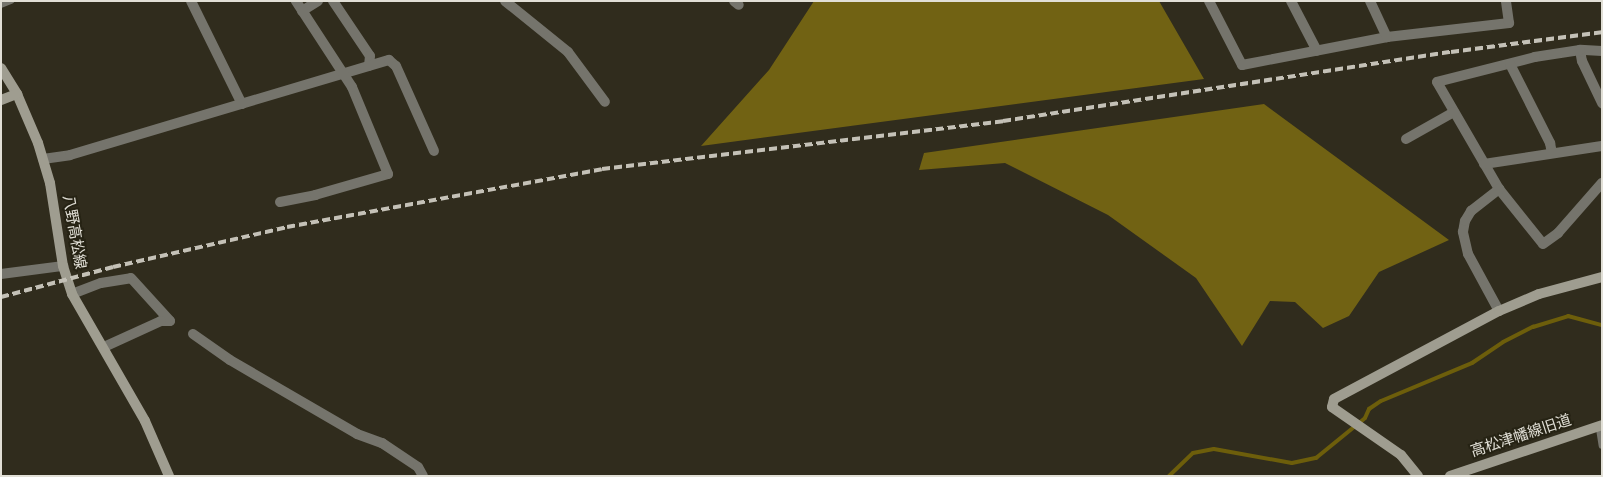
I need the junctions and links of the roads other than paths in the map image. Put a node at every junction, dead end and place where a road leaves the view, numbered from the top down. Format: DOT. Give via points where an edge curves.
graph roads {
  1 [pos="11,1"];
  2 [pos="191,1"];
  3 [pos="296,1"];
  4 [pos="318,1"];
  5 [pos="333,1"];
  6 [pos="505,1"];
  7 [pos="1209,1"];
  8 [pos="1291,1"];
  9 [pos="1370,1"];
  10 [pos="1506,1"];
  11 [pos="1,5"];
  12 [pos="302,11"];
  13 [pos="1387,37"];
  14 [pos="1580,50"];
  15 [pos="1317,51"];
  16 [pos="1602,51"];
  17 [pos="1510,64"];
  18 [pos="369,66"];
  19 [pos="1,68"];
  20 [pos="342,74"];
  21 [pos="17,94"];
  22 [pos="1,100"];
  23 [pos="605,102"];
  24 [pos="1602,103"];
  25 [pos="242,104"];
  26 [pos="1454,112"];
  27 [pos="1406,139"];
  28 [pos="1602,146"];
  29 [pos="434,151"];
  30 [pos="1552,153"];
  31 [pos="43,160"];
  32 [pos="1484,164"];
  33 [pos="1602,183"];
  34 [pos="1499,188"];
  35 [pos="280,202"];
  36 [pos="63,266"];
  37 [pos="1,274"];
  38 [pos="1602,277"];
  39 [pos="72,294"];
  40 [pos="1499,311"];
  41 [pos="192,334"];
  42 [pos="104,347"];
  43 [pos="1600,426"];
  44 [pos="1602,446"];
  45 [pos="170,476"];
  46 [pos="423,476"];
  47 [pos="1418,476"];
  48 [pos="1451,476"];
  1 -- 11 [label="lane"];
  2 -- 25 [label="street"];
  3 -- 12 [label="street"];
  4 -- 12 [label="street"];
  5 -- 18 [label="street" via="370,56"];
  6 -- 23 [label="street" via="568,52"];
  7 -- 15 [label="street" via="1242,65"];
  8 -- 15 [label="street"];
  9 -- 13 [label="street"];
  10 -- 13 [label="street" via="1509,23"];
  12 -- 20 [label="street"];
  13 -- 15 [label="street"];
  14 -- 16 [label="street"];
  14 -- 17 [label="street"];
  14 -- 24 [label="street"];
  17 -- 26 [label="street" via="1437,82"];
  17 -- 30 [label="street"];
  18 -- 20 [label="street"];
  18 -- 29 [label="street" via="389,60 396,66"];
  19 -- 21 [label="street, 八野高松線"];
  20 -- 25 [label="street"];
  20 -- 35 [label="street" via="352,87 388,174"];
  21 -- 22 [label="street"];
  21 -- 31 [label="street, 八野高松線"];
  25 -- 31 [label="street" via="70,155"];
  26 -- 27 [label="street"];
  26 -- 32 [label="street"];
  28 -- 30 [label="street"];
  30 -- 32 [label="street"];
  31 -- 36 [label="street, 八野高松線" via="50,183"];
  32 -- 34 [label="street"];
  33 -- 34 [label="street" via="1558,233 1543,244"];
  34 -- 40 [label="street" via="1471,211 1463,232 1468,254"];
  36 -- 37 [label="street"];
  36 -- 39 [label="street, 八野高松線"];
  38 -- 40 [label="street" via="1539,294"];
  39 -- 42 [label="street, 八野高松線"];
  39 -- 42 [label="street" via="101,283 131,278 170,322 161,321"];
  40 -- 47 [label="street" via="1334,399 1332,407 1401,455"];
  41 -- 46 [label="street" via="230,360 358,434 382,443 418,467"];
  42 -- 45 [label="street, 八野高松線" via="146,421"];
  43 -- 44 [label="lane"];
  43 -- 48 [label="street, 高松津幡線旧道"];
}
